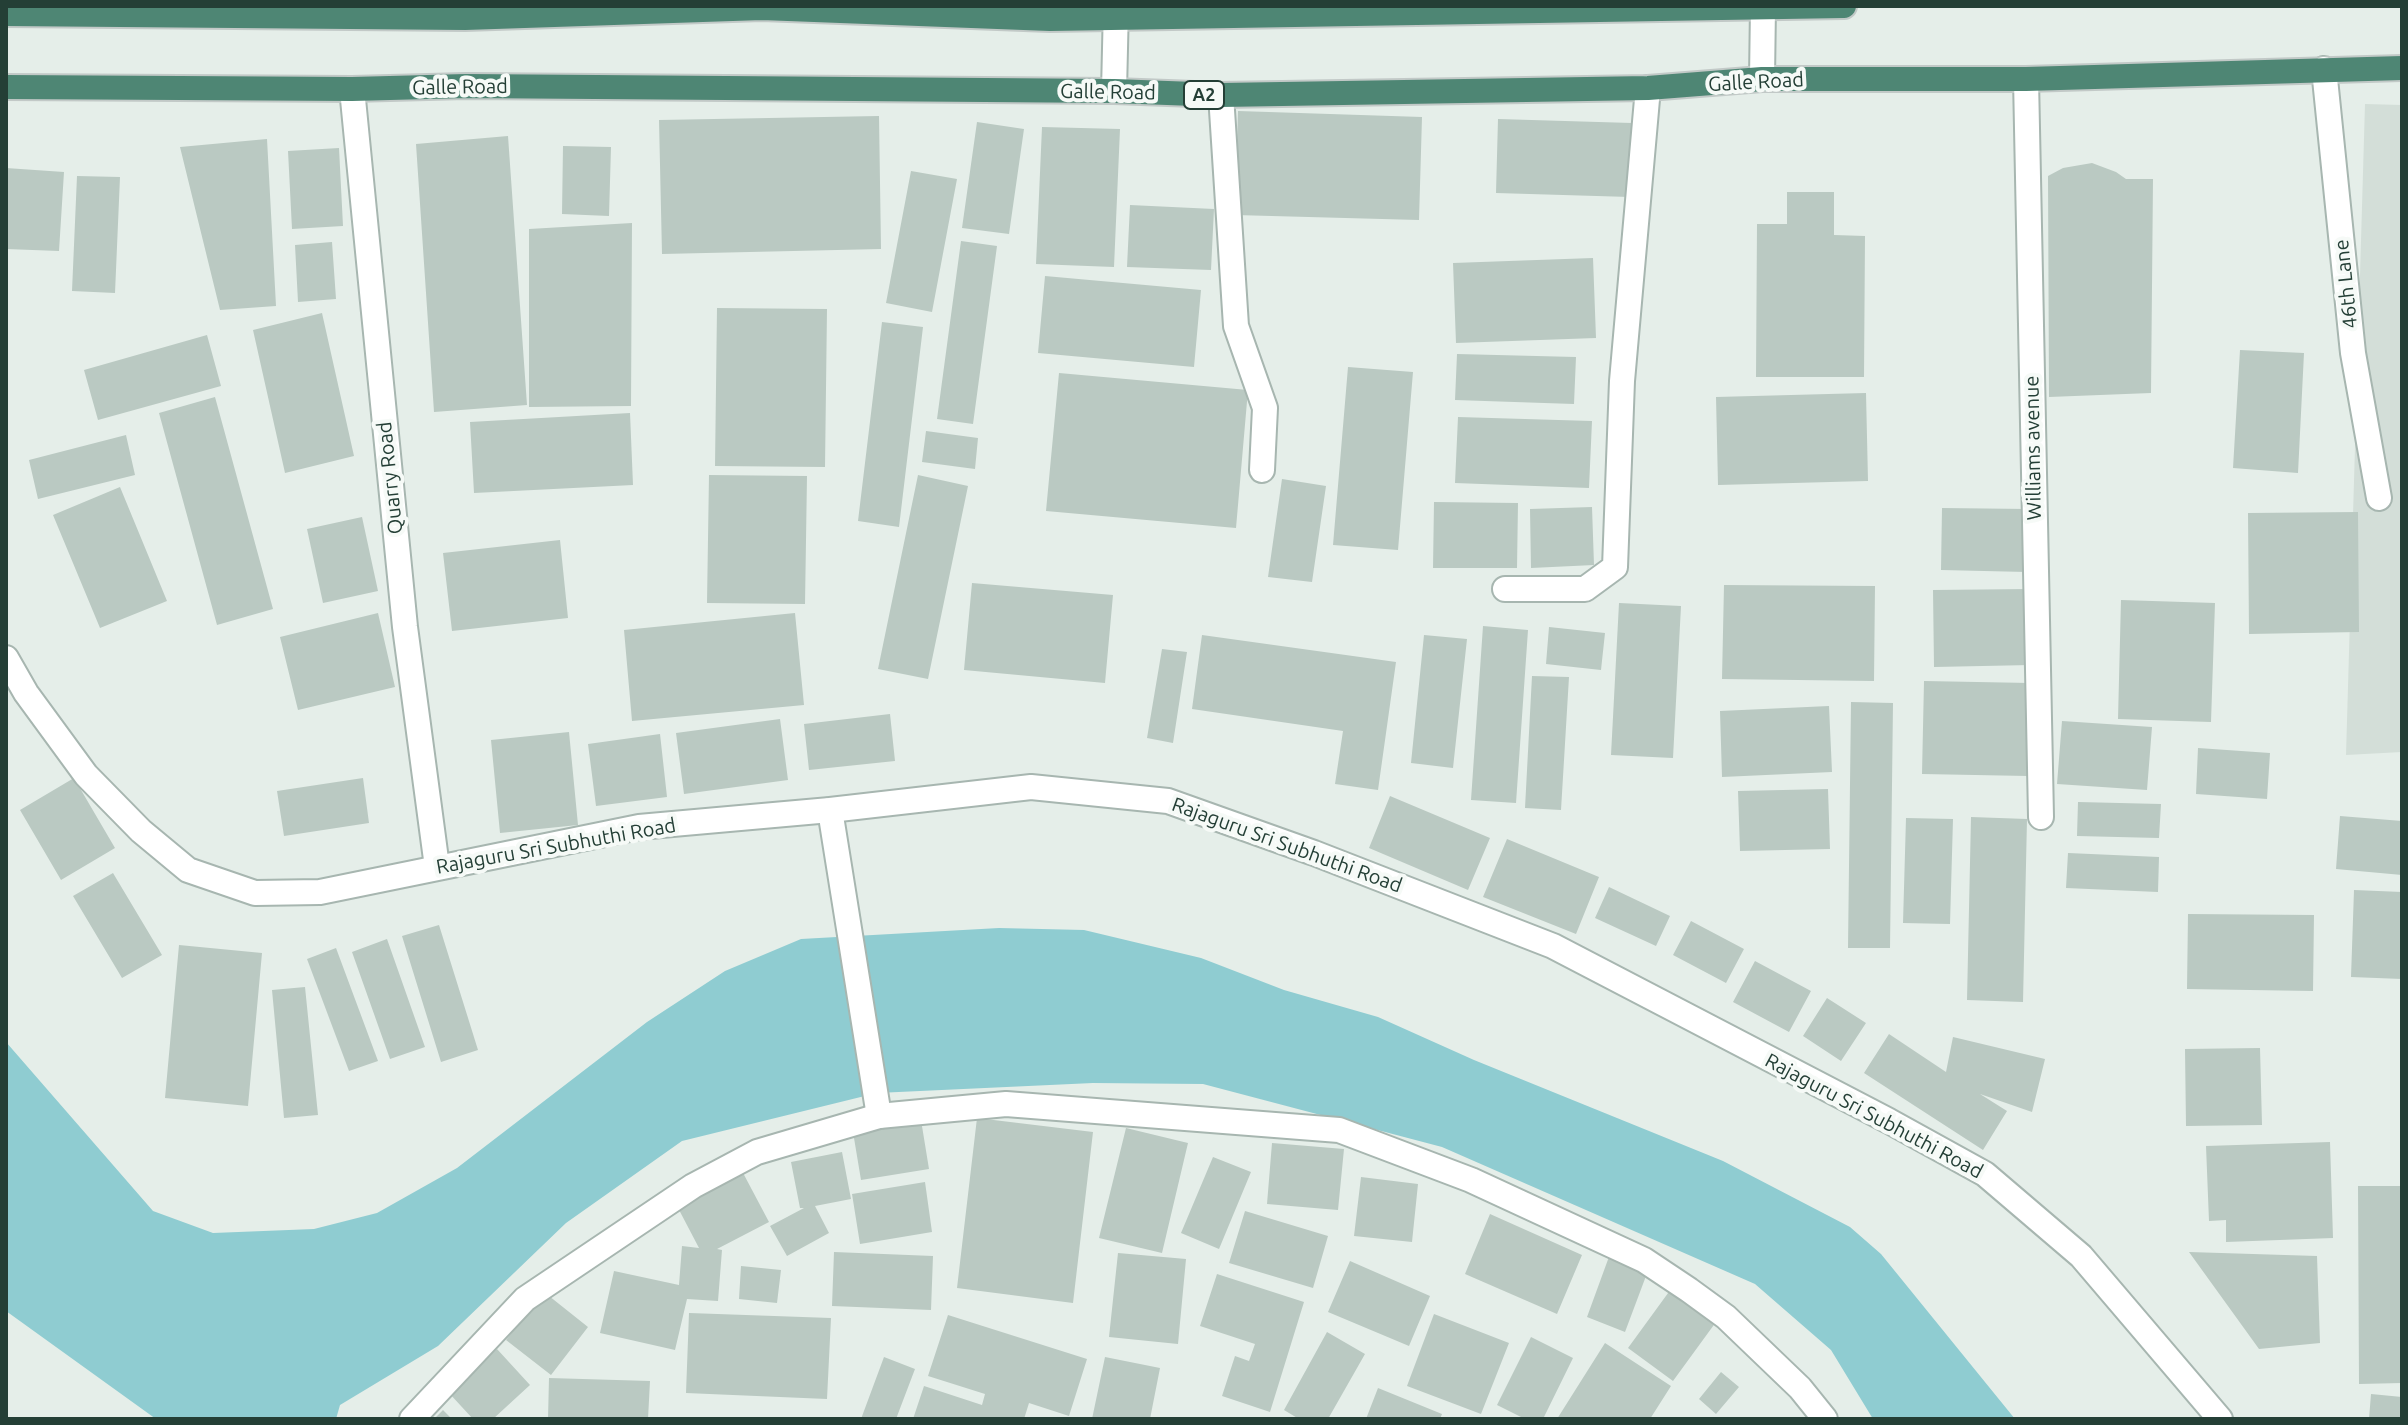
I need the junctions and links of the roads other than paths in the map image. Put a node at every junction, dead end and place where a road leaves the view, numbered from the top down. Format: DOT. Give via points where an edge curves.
graph roads {
  1 [pos="1844,6"];
  2 [pos="762,7"];
  3 [pos="1763,7"];
  4 [pos="250,12"];
  5 [pos="1116,12"];
  6 [pos="6,14"];
  7 [pos="2402,68"];
  8 [pos="2324,69"];
  9 [pos="1762,79"];
  10 [pos="2026,79"];
  11 [pos="6,87"];
  12 [pos="1648,88"];
  13 [pos="352,89"];
  14 [pos="1114,91"];
  15 [pos="1221,95"];
  16 [pos="1262,470"];
  17 [pos="2379,498"];
  18 [pos="1505,589"];
  19 [pos="6,658"];
  20 [pos="830,810"];
  21 [pos="2041,817"];
  22 [pos="437,867"];
  23 [pos="879,1116"];
  24 [pos="412,1419"];
  25 [pos="1825,1419"];
  26 [pos="2220,1419"];
  1 -- 3 [label="highway"];
  2 -- 4 [label="highway" via="465,18"];
  2 -- 5 [label="highway" via="1050,19"];
  3 -- 5 [label="highway"];
  3 -- 9 [label="street"];
  4 -- 6 [label="highway"];
  5 -- 14 [label="street"];
  7 -- 8 [label="highway, Galle Road / A2"];
  8 -- 10 [label="highway, Galle Road / A2"];
  8 -- 17 [label="street, 46th Lane" via="2353,353"];
  9 -- 10 [label="highway, Galle Road / A2"];
  9 -- 12 [label="highway, Galle Road / A2"];
  10 -- 21 [label="street, Williams avenue"];
  11 -- 13 [label="highway, Galle Road / A2"];
  12 -- 15 [label="highway, Galle Road / A2"];
  12 -- 18 [label="street" via="1622,381 1615,567 1585,589"];
  13 -- 14 [label="highway, Galle Road / A2"];
  13 -- 22 [label="street, Quarry Road" via="405,627"];
  14 -- 15 [label="highway, Galle Road / A2"];
  15 -- 16 [label="street" via="1236,326 1265,408"];
  19 -- 22 [label="street, Rajaguru Sri Subhuthi Road" via="86,775 188,870 255,893 320,892"];
  20 -- 22 [label="street, Rajaguru Sri Subhuthi Road" via="639,827"];
  20 -- 23 [label="street"];
  20 -- 26 [label="street, Rajaguru Sri Subhuthi Road" via="1031,787 1168,801 1553,946 1985,1174 2081,1256"];
  23 -- 24 [label="street" via="757,1152 693,1186 525,1299"];
  23 -- 25 [label="street" via="1006,1104 1339,1130 1471,1180 1644,1260 1726,1317"];
}
